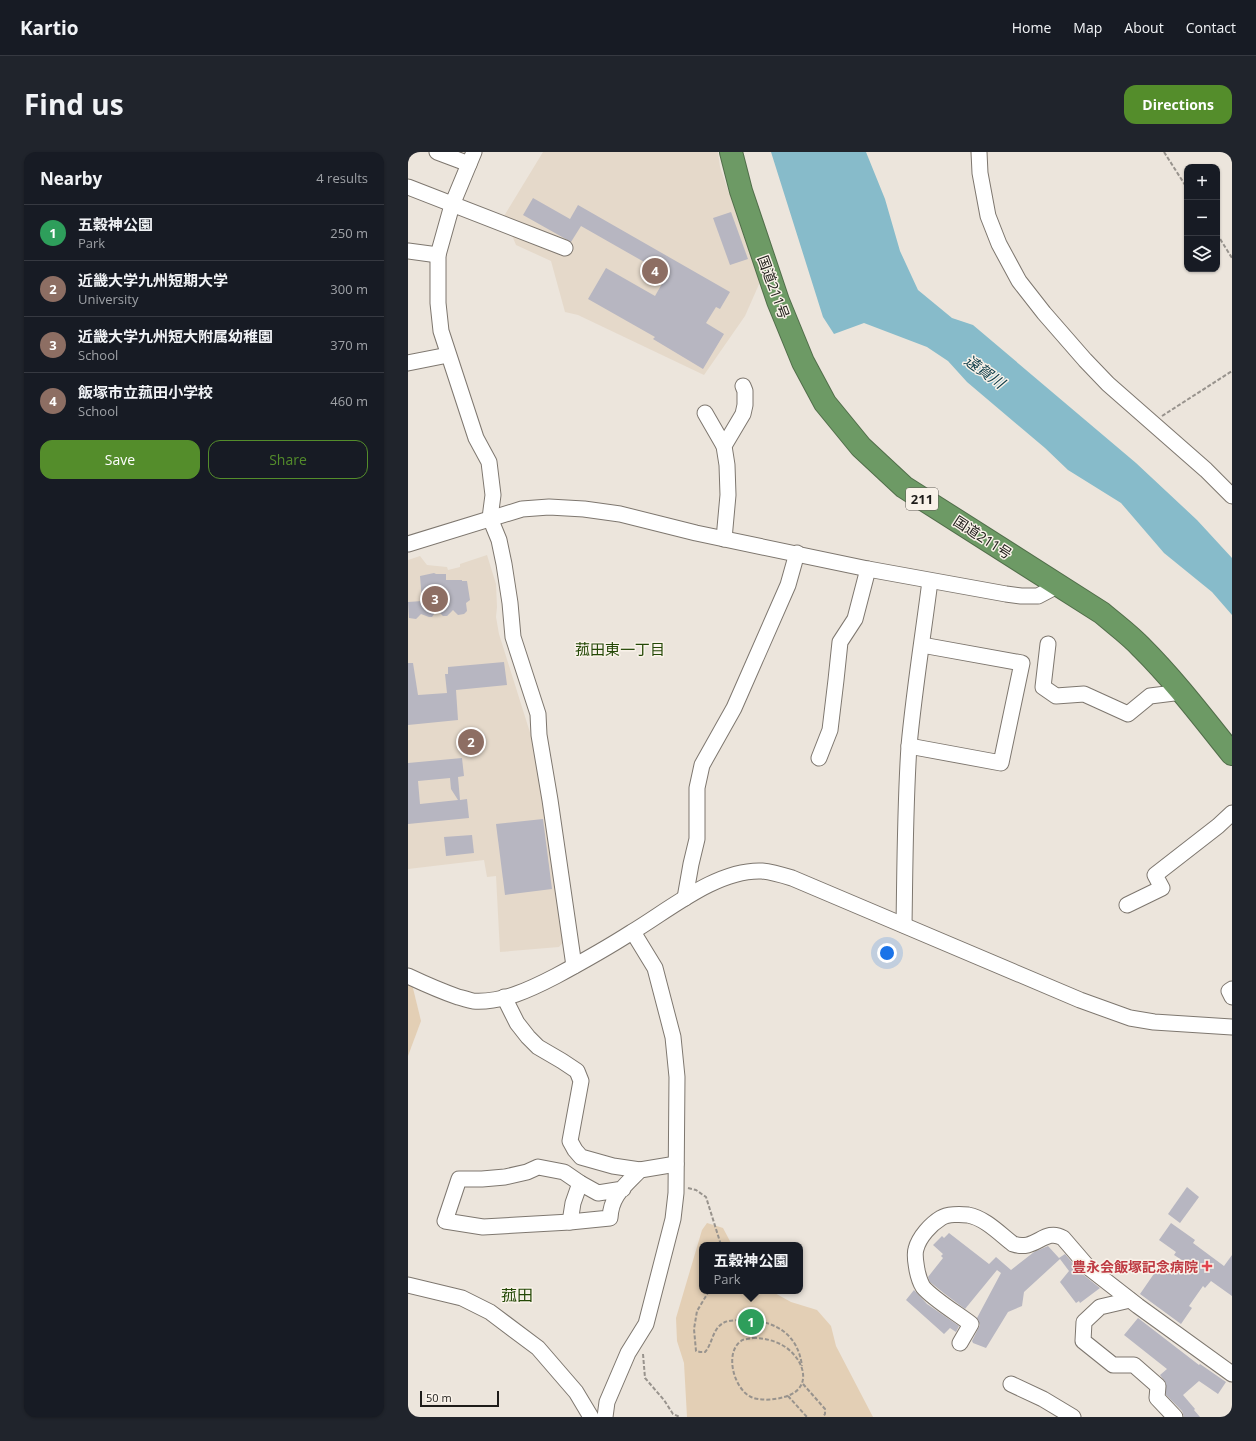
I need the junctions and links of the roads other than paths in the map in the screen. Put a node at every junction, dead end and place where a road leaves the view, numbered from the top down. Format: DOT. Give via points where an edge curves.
graph roads {
  1 [pos="437,152"];
  2 [pos="731,152"];
  3 [pos="978,152"];
  4 [pos="472,158"];
  5 [pos="408,187"];
  6 [pos="452,205"];
  7 [pos="565,248"];
  8 [pos="408,251"];
  9 [pos="438,255"];
  10 [pos="448,355"];
  11 [pos="408,363"];
  12 [pos="743,386"];
  13 [pos="705,413"];
  14 [pos="724,446"];
  15 [pos="1232,496"];
  16 [pos="490,518"];
  17 [pos="724,539"];
  18 [pos="408,544"];
  19 [pos="797,553"];
  20 [pos="868,569"];
  21 [pos="930,581"];
  22 [pos="1057,586"];
  23 [pos="1048,644"];
  24 [pos="922,645"];
  25 [pos="1182,692"];
  26 [pos="909,746"];
  27 [pos="1232,754"];
  28 [pos="819,758"];
  29 [pos="1232,813"];
  30 [pos="685,898"];
  31 [pos="1127,905"];
  32 [pos="904,925"];
  33 [pos="633,932"];
  34 [pos="574,966"];
  35 [pos="408,976"];
  36 [pos="1232,989"];
  37 [pos="504,997"];
  38 [pos="1232,997"];
  39 [pos="1232,1027"];
  40 [pos="676,1164"];
  41 [pos="640,1170"];
  42 [pos="580,1183"];
  43 [pos="623,1189"];
  44 [pos="570,1222"];
  45 [pos="408,1285"];
  46 [pos="1130,1300"];
  47 [pos="960,1343"];
  48 [pos="1232,1374"];
  49 [pos="1011,1384"];
  50 [pos="591,1417"];
  51 [pos="605,1417"];
  52 [pos="1073,1417"];
  53 [pos="1175,1417"];
  1 -- 4 [label="street"];
  2 -- 22 [label="highway, 国道211号 / 211" via="741,191 778,301 803,362 825,402 861,447 904,487"];
  3 -- 15 [label="street" via="988,216 999,244 1019,281 1044,314 1108,384"];
  4 -- 6 [label="street"];
  5 -- 6 [label="street"];
  6 -- 7 [label="street"];
  6 -- 9 [label="street"];
  8 -- 9 [label="street"];
  9 -- 10 [label="street" via="440,324"];
  10 -- 11 [label="street"];
  10 -- 16 [label="street" via="476,438 489,462 493,494"];
  12 -- 14 [label="street" via="743,414"];
  13 -- 14 [label="street"];
  14 -- 17 [label="street" via="728,494"];
  16 -- 17 [label="street" via="522,509 584,509 620,514"];
  16 -- 18 [label="street"];
  16 -- 34 [label="street" via="499,540 504,564 513,637 538,714"];
  17 -- 19 [label="street"];
  19 -- 20 [label="street"];
  19 -- 30 [label="street" via="788,585 734,708 702,765 697,788 697,839"];
  20 -- 21 [label="street"];
  20 -- 28 [label="street" via="855,619 840,642 830,730"];
  21 -- 22 [label="street" via="1021,596 1038,596"];
  21 -- 24 [label="street"];
  22 -- 25 [label="highway, 国道211号 / 211" via="1123,630"];
  23 -- 25 [label="street" via="1043,687 1056,696 1084,694 1128,714 1150,696"];
  24 -- 26 [label="street"];
  24 -- 26 [label="street" via="1022,663 1001,763"];
  25 -- 27 [label="highway, 国道211号 / 211"];
  26 -- 32 [label="street"];
  29 -- 31 [label="street" via="1155,875 1162,888"];
  30 -- 32 [label="street" via="721,879 761,871 792,878"];
  30 -- 33 [label="street"];
  32 -- 39 [label="street" via="1080,1000 1130,1018"];
  33 -- 34 [label="street"];
  33 -- 40 [label="street" via="655,968 673,1036 677,1083"];
  34 -- 37 [label="street" via="537,986"];
  35 -- 37 [label="street" via="433,988 472,1001"];
  36 -- 38 [label="street" via="1229,991"];
  37 -- 41 [label="street" via="517,1023 528,1037 538,1047 577,1071 581,1081 570,1141 575,1150 581,1157"];
  40 -- 41 [label="street"];
  40 -- 51 [label="street" via="673,1219 646,1324 628,1353 607,1402"];
  41 -- 43 [label="street"];
  42 -- 43 [label="street" via="598,1193"];
  42 -- 44 [label="street"];
  42 -- 44 [label="street" via="564,1172 538,1167 505,1177 459,1179 445,1221 483,1227"];
  43 -- 44 [label="street" via="614,1198 610,1218"];
  45 -- 50 [label="street" via="462,1298 490,1312 538,1348 576,1392"];
  46 -- 47 [label="street" via="1088,1267 1058,1235 1052,1234 1028,1246 1020,1246 1013,1244 979,1218 967,1215 941,1218 921,1238 916,1249 916,1263 922,1286 971,1324"];
  46 -- 48 [label="street"];
  46 -- 53 [label="street" via="1100,1307 1084,1322 1083,1340 1113,1365 1134,1365 1158,1386 1156,1398"];
  49 -- 52 [label="street"];
}
